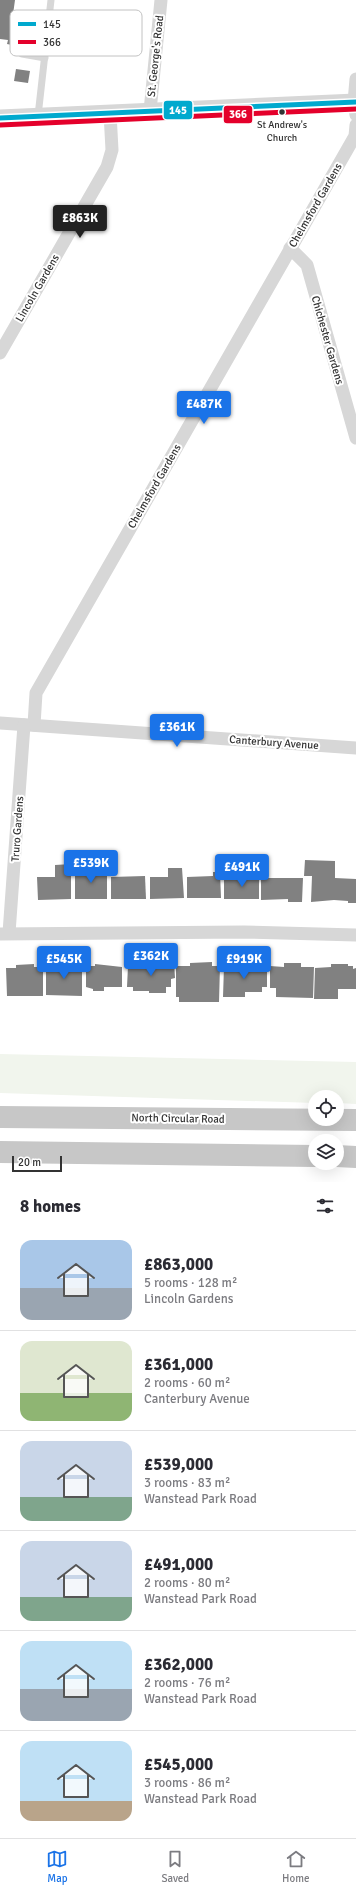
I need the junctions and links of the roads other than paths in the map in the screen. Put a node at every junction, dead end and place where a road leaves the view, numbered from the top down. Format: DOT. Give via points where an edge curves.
graph roads {
  1 [pos="51,0"];
  2 [pos="161,0"];
  3 [pos="50,10"];
  4 [pos="34,56"];
  5 [pos="45,58"];
  6 [pos="356,79"];
  7 [pos="355,106"];
  8 [pos="150,111"];
  9 [pos="110,113"];
  10 [pos="38,116"];
  11 [pos="0,118"];
  12 [pos="356,132"];
  13 [pos="290,248"];
  14 [pos="0,353"];
  15 [pos="356,438"];
  16 [pos="0,723"];
  17 [pos="29,725"];
  18 [pos="356,748"];
  19 [pos="4,934"];
  20 [pos="356,935"];
  21 [pos="0,1117"];
  22 [pos="356,1120"];
  23 [pos="0,1152"];
  24 [pos="308,1156"];
  25 [pos="344,1156"];
  26 [pos="356,1157"];
  1 -- 3 [label="lane"];
  2 -- 8 [label="street, St. George's Road"];
  4 -- 5 [label="lane"];
  5 -- 10 [label="lane"];
  6 -- 7 [label="street"];
  7 -- 8 [label="street"];
  8 -- 9 [label="street"];
  9 -- 10 [label="street"];
  9 -- 14 [label="street, Lincoln Gardens" via="112,150 107,167"];
  10 -- 11 [label="street"];
  12 -- 13 [label="street, Chelmsford Gardens"];
  13 -- 15 [label="street, Chichester Gardens" via="307,265"];
  13 -- 17 [label="street, Chelmsford Gardens" via="36,693"];
  16 -- 17 [label="street, Canterbury Avenue"];
  17 -- 18 [label="street, Canterbury Avenue"];
  17 -- 19 [label="street, Truro Gardens"];
  19 -- 20 [label="street" via="244,932"];
  21 -- 22 [label="highway, North Circular Road"];
  23 -- 24 [label="highway"];
  25 -- 26 [label="highway"];
}
